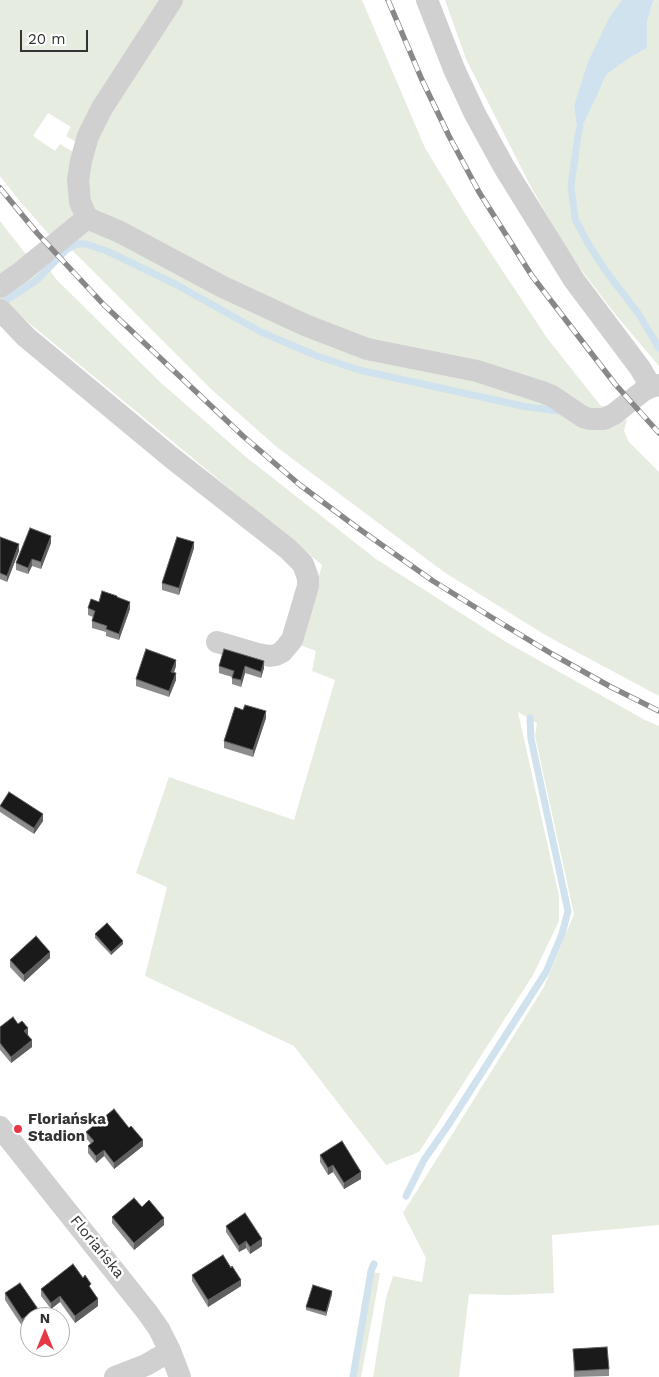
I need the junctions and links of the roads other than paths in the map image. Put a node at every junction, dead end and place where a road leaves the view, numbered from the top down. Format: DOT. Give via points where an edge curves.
graph roads {
  1 [pos="172,0"];
  2 [pos="427,0"];
  3 [pos="87,218"];
  4 [pos="0,287"];
  5 [pos="4,314"];
  6 [pos="654,385"];
  7 [pos="217,642"];
  8 [pos="0,1127"];
  9 [pos="170,1351"];
  10 [pos="115,1377"];
  11 [pos="180,1377"];
  1 -- 3 [label="street" via="102,108 88,136 78,180 80,202"];
  2 -- 6 [label="street" via="454,69 504,167 574,280"];
  3 -- 4 [label="street"];
  3 -- 6 [label="street" via="305,325 367,349 477,371 542,392 583,417 604,419"];
  5 -- 7 [label="street" via="172,458 303,564 308,586 292,640 282,652 270,656"];
  8 -- 9 [label="street, Floriańska" via="147,1312"];
  9 -- 10 [label="street"];
  9 -- 11 [label="street, Floriańska"];
}
